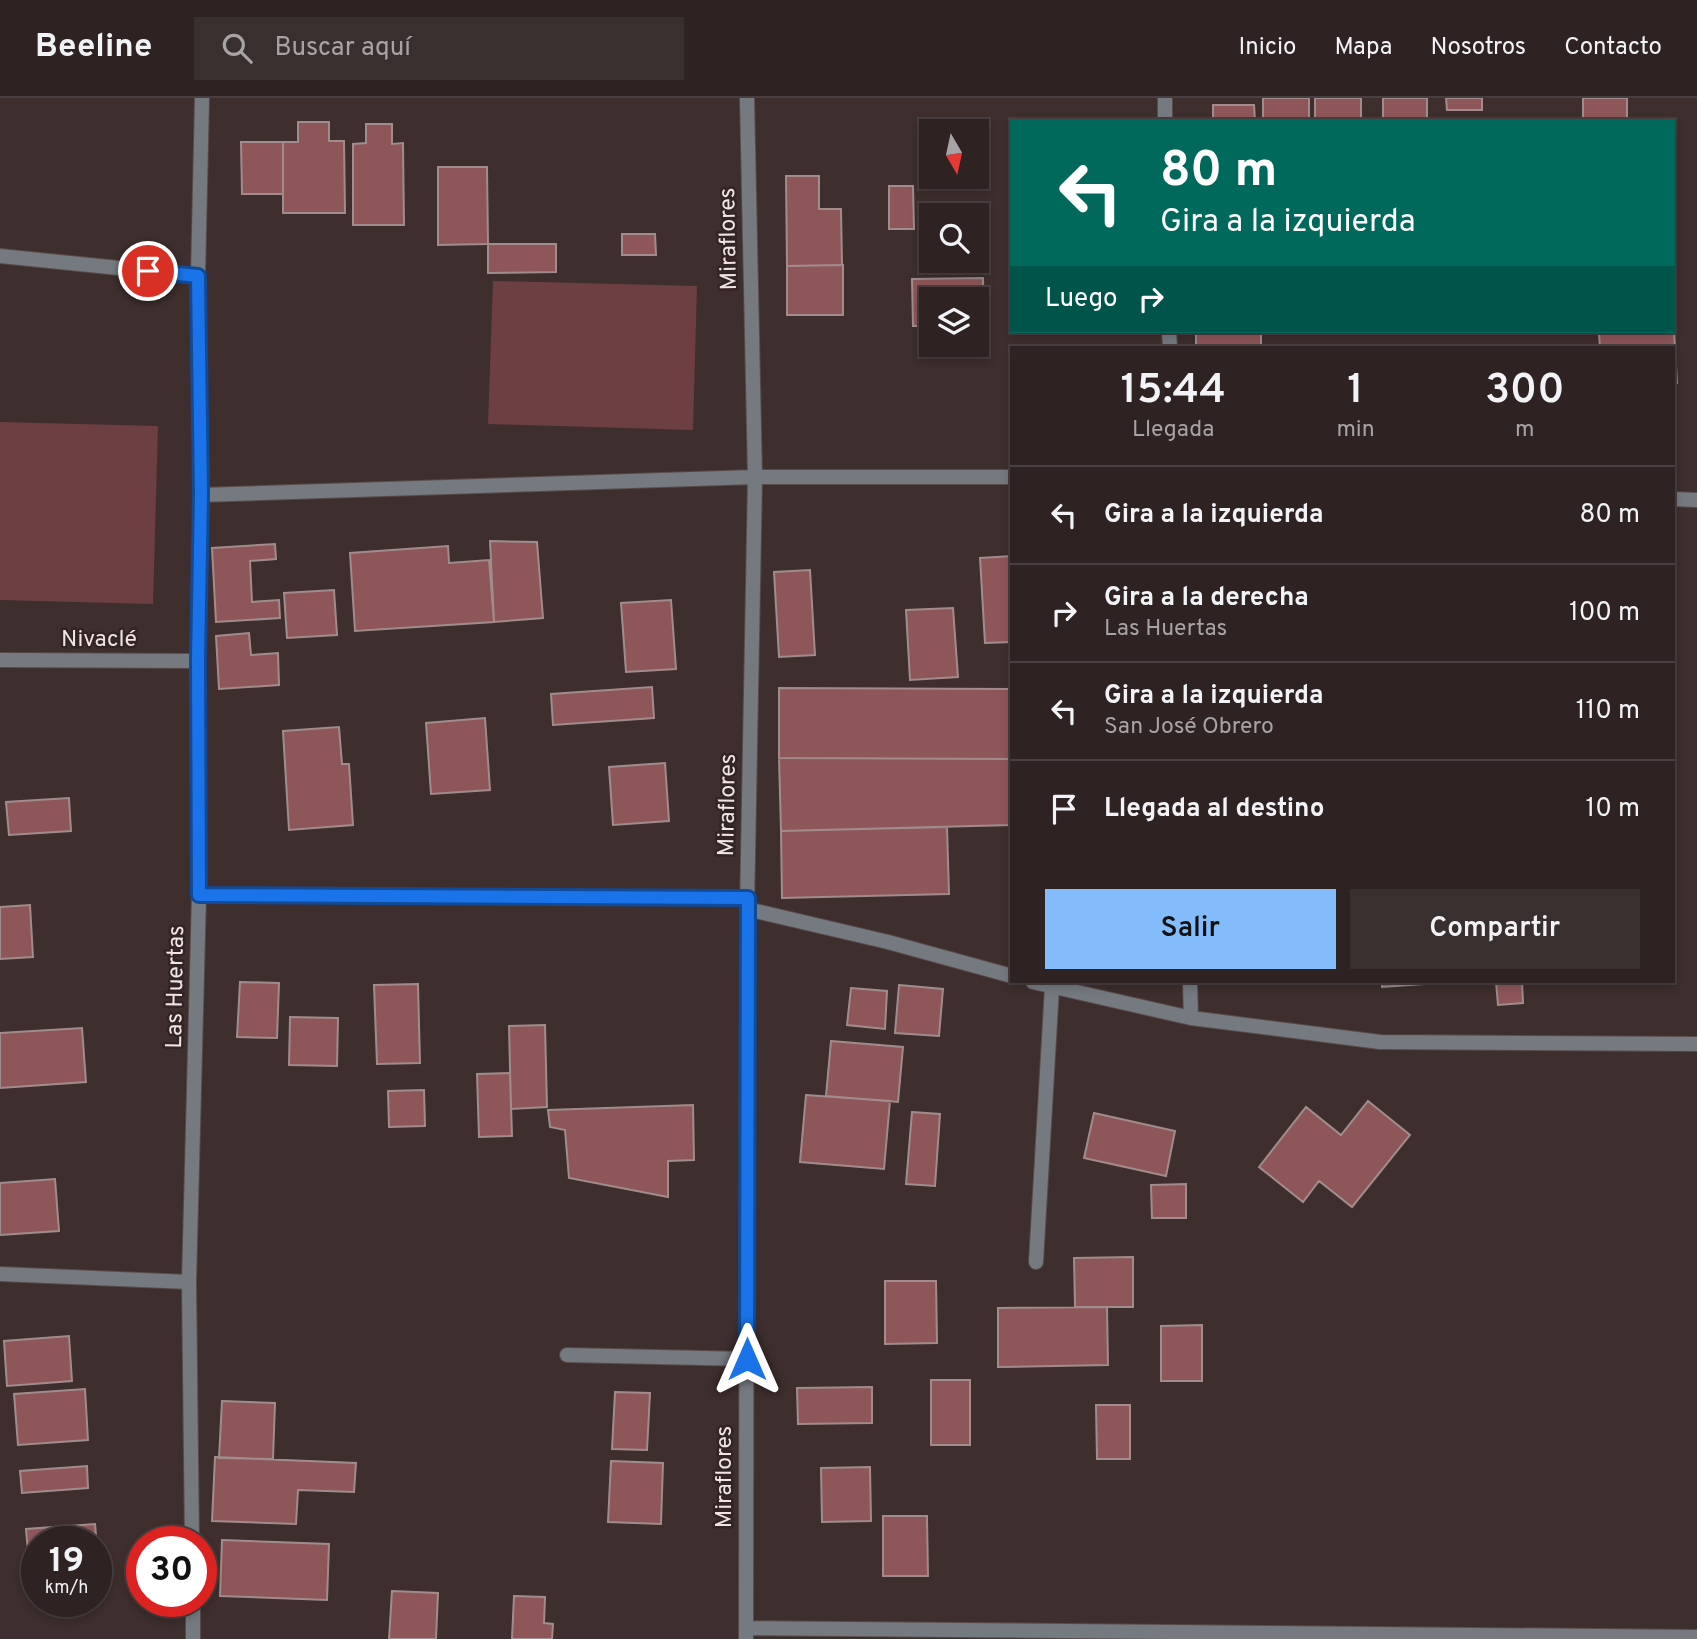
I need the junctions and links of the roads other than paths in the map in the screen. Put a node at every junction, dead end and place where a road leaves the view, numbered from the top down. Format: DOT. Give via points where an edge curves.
graph roads {
  1 [pos="202,98"];
  2 [pos="747,98"];
  3 [pos="1165,98"];
  4 [pos="1165,119"];
  5 [pos="0,256"];
  6 [pos="198,276"];
  7 [pos="755,477"];
  8 [pos="1010,477"];
  9 [pos="201,495"];
  10 [pos="1675,499"];
  11 [pos="1697,500"];
  12 [pos="0,660"];
  13 [pos="198,660"];
  14 [pos="199,895"];
  15 [pos="747,903"];
  16 [pos="1010,975"];
  17 [pos="1037,983"];
  18 [pos="1190,983"];
  19 [pos="1052,987"];
  20 [pos="1191,1018"];
  21 [pos="1697,1044"];
  22 [pos="1036,1262"];
  23 [pos="0,1274"];
  24 [pos="189,1282"];
  25 [pos="567,1355"];
  26 [pos="747,1359"];
  27 [pos="192,1526"];
  28 [pos="193,1617"];
  29 [pos="746,1633"];
  30 [pos="1697,1637"];
  31 [pos="193,1639"];
  1 -- 6 [label="street, Las Huertas"];
  2 -- 7 [label="street, Miraflores"];
  3 -- 4 [label="street"];
  5 -- 6 [label="street"];
  6 -- 9 [label="street, Las Huertas"];
  7 -- 8 [label="street"];
  7 -- 9 [label="street"];
  7 -- 15 [label="street, Miraflores"];
  9 -- 13 [label="street, Las Huertas"];
  10 -- 11 [label="street"];
  12 -- 13 [label="street, Nivaclé"];
  13 -- 14 [label="street, Las Huertas"];
  14 -- 15 [label="street"];
  14 -- 24 [label="street, Las Huertas"];
  15 -- 16 [label="street"];
  15 -- 26 [label="street, Miraflores"];
  17 -- 19 [label="street"];
  18 -- 20 [label="street"];
  19 -- 20 [label="street"];
  19 -- 22 [label="street"];
  20 -- 21 [label="street" via="1380,1042"];
  23 -- 24 [label="street"];
  24 -- 27 [label="street, Las Huertas"];
  25 -- 26 [label="street"];
  26 -- 29 [label="street, Miraflores"];
  28 -- 31 [label="street"];
  29 -- 30 [label="street"];
}
